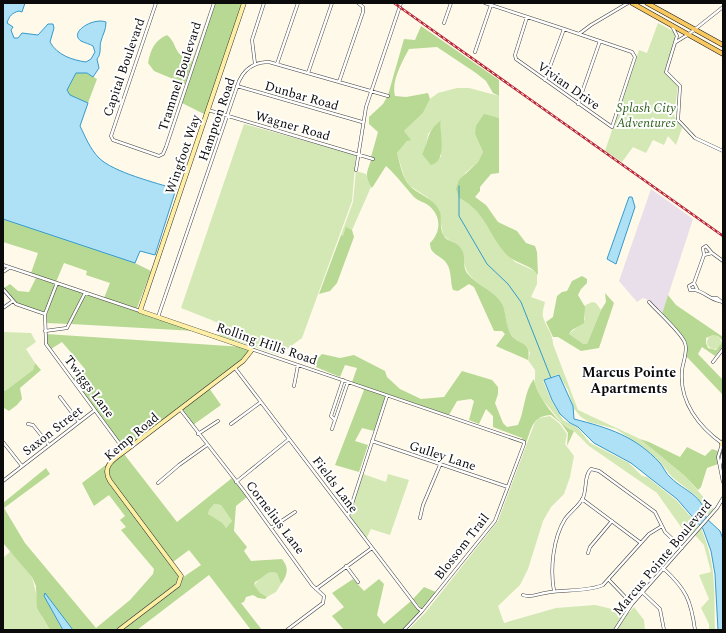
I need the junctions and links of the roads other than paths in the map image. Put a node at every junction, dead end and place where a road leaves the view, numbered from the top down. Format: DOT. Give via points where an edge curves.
graph roads {
  1 [pos="156,3"];
  2 [pos="214,3"];
  3 [pos="244,3"];
  4 [pos="264,3"];
  5 [pos="298,3"];
  6 [pos="332,3"];
  7 [pos="358,3"];
  8 [pos="401,3"];
  9 [pos="451,3"];
  10 [pos="485,3"];
  11 [pos="628,3"];
  12 [pos="632,3"];
  13 [pos="647,3"];
  14 [pos="491,5"];
  15 [pos="723,7"];
  16 [pos="527,17"];
  17 [pos="444,23"];
  18 [pos="670,24"];
  19 [pos="564,29"];
  20 [pos="695,30"];
  21 [pos="579,34"];
  22 [pos="689,34"];
  23 [pos="600,41"];
  24 [pos="676,43"];
  25 [pos="723,45"];
  26 [pos="475,52"];
  27 [pos="723,54"];
  28 [pos="255,64"];
  29 [pos="277,64"];
  30 [pos="308,73"];
  31 [pos="546,80"];
  32 [pos="339,82"];
  33 [pos="237,86"];
  34 [pos="371,91"];
  35 [pos="388,96"];
  36 [pos="578,104"];
  37 [pos="208,110"];
  38 [pos="227,116"];
  39 [pos="362,122"];
  40 [pos="723,152"];
  41 [pos="358,154"];
  42 [pos="162,155"];
  43 [pos="373,159"];
  44 [pos="356,170"];
  45 [pos="712,253"];
  46 [pos="704,255"];
  47 [pos="723,261"];
  48 [pos="3,265"];
  49 [pos="10,267"];
  50 [pos="3,272"];
  51 [pos="694,282"];
  52 [pos="56,283"];
  53 [pos="3,289"];
  54 [pos="697,289"];
  55 [pos="85,293"];
  56 [pos="13,301"];
  57 [pos="649,302"];
  58 [pos="723,303"];
  59 [pos="3,308"];
  60 [pos="140,311"];
  61 [pos="46,314"];
  62 [pos="158,317"];
  63 [pos="45,331"];
  64 [pos="723,348"];
  65 [pos="251,349"];
  66 [pos="713,362"];
  67 [pos="298,364"];
  68 [pos="234,367"];
  69 [pos="343,380"];
  70 [pos="348,382"];
  71 [pos="294,386"];
  72 [pos="387,396"];
  73 [pos="60,397"];
  74 [pos="261,402"];
  75 [pos="179,409"];
  76 [pos="95,410"];
  77 [pos="335,420"];
  78 [pos="218,421"];
  79 [pos="78,422"];
  80 [pos="28,424"];
  81 [pos="231,424"];
  82 [pos="332,429"];
  83 [pos="198,434"];
  84 [pos="289,439"];
  85 [pos="372,441"];
  86 [pos="3,442"];
  87 [pos="524,442"];
  88 [pos="723,443"];
  89 [pos="49,445"];
  90 [pos="207,445"];
  91 [pos="125,451"];
  92 [pos="723,453"];
  93 [pos="440,465"];
  94 [pos="720,465"];
  95 [pos="22,466"];
  96 [pos="3,480"];
  97 [pos="236,482"];
  98 [pos="723,482"];
  99 [pos="158,483"];
  100 [pos="508,487"];
  101 [pos="723,498"];
  102 [pos="582,499"];
  103 [pos="295,512"];
  104 [pos="348,516"];
  105 [pos="420,518"];
  106 [pos="612,521"];
  107 [pos="662,526"];
  108 [pos="271,528"];
  109 [pos="641,543"];
  110 [pos="372,548"];
  111 [pos="682,548"];
  112 [pos="588,553"];
  113 [pos="346,566"];
  114 [pos="663,568"];
  115 [pos="609,580"];
  116 [pos="358,582"];
  117 [pos="316,588"];
  118 [pos="554,591"];
  119 [pos="642,592"];
  120 [pos="523,595"];
  121 [pos="632,604"];
  122 [pos="422,611"];
  123 [pos="118,630"];
  124 [pos="287,630"];
  125 [pos="404,630"];
  126 [pos="615,630"];
  127 [pos="664,630"];
  128 [pos="695,630"];
  1 -- 42 [label="street, Capital Boulevard" via="111,137 113,140"];
  2 -- 42 [label="street, Trammel Boulevard"];
  3 -- 37 [label="street, Wingfoot Way"];
  4 -- 28 [label="street" via="252,40"];
  5 -- 29 [label="street"];
  6 -- 30 [label="street"];
  7 -- 32 [label="street" via="363,12"];
  8 -- 34 [label="street"];
  9 -- 17 [label="street"];
  10 -- 14 [label="street"];
  11 -- 21 [label="street"];
  12 -- 18 [label="main road"];
  13 -- 20 [label="main road"];
  14 -- 16 [label="street"];
  14 -- 26 [label="street"];
  15 -- 20 [label="street"];
  16 -- 19 [label="street"];
  16 -- 31 [label="street, Vivian Drive" via="515,58"];
  18 -- 22 [label="main road"];
  18 -- 24 [label="street" via="677,34"];
  19 -- 21 [label="street"];
  19 -- 31 [label="street"];
  20 -- 22 [label="street"];
  20 -- 25 [label="main road"];
  21 -- 23 [label="street"];
  22 -- 24 [label="street"];
  22 -- 27 [label="main road"];
  23 -- 36 [label="street"];
  23 -- 36 [label="street, Vivian Drive" via="632,52 634,55 612,127"];
  24 -- 40 [label="street" via="666,72 680,86 678,120 695,138"];
  28 -- 29 [label="street"];
  28 -- 33 [label="street, Hampton Road" via="243,73"];
  29 -- 30 [label="street"];
  30 -- 32 [label="street"];
  31 -- 36 [label="street, Vivian Drive"];
  32 -- 34 [label="street"];
  33 -- 38 [label="street, Hampton Road"];
  33 -- 39 [label="street, Dunbar Road"];
  34 -- 35 [label="street"];
  34 -- 39 [label="street"];
  37 -- 38 [label="street, Wagner Road"];
  37 -- 60 [label="street, Wingfoot Way"];
  38 -- 41 [label="street, Wagner Road"];
  38 -- 62 [label="street, Hampton Road"];
  39 -- 41 [label="street"];
  41 -- 43 [label="street, Wagner Road"];
  41 -- 44 [label="street"];
  45 -- 46 [label="street"];
  45 -- 46 [label="street" via="705,246"];
  45 -- 47 [label="street"];
  46 -- 51 [label="street"];
  48 -- 49 [label="street, Rolling Hills Road"];
  49 -- 50 [label="street"];
  49 -- 52 [label="street, Rolling Hills Road"];
  51 -- 54 [label="street"];
  51 -- 54 [label="street" via="688,288"];
  52 -- 55 [label="street, Rolling Hills Road"];
  52 -- 61 [label="street, Twiggs Lane"];
  53 -- 56 [label="street"];
  54 -- 58 [label="street"];
  55 -- 60 [label="street, Rolling Hills Road"];
  55 -- 63 [label="street" via="67,328"];
  56 -- 59 [label="street"];
  56 -- 61 [label="street"];
  57 -- 88 [label="street" via="685,343 682,376 685,396 704,429"];
  60 -- 62 [label="street, Rolling Hills Road"];
  61 -- 63 [label="street, Twiggs Lane"];
  62 -- 65 [label="street, Rolling Hills Road"];
  63 -- 76 [label="street, Twiggs Lane" via="46,344"];
  64 -- 66 [label="street"];
  65 -- 67 [label="street, Rolling Hills Road"];
  65 -- 68 [label="street, Kemp Road" via="247,357"];
  67 -- 69 [label="street, Rolling Hills Road"];
  67 -- 71 [label="street"];
  68 -- 74 [label="street, Fields Lane"];
  68 -- 75 [label="street, Kemp Road"];
  69 -- 70 [label="street, Rolling Hills Road"];
  69 -- 77 [label="street" via="331,416"];
  70 -- 72 [label="street, Rolling Hills Road"];
  70 -- 77 [label="street"];
  72 -- 85 [label="street"];
  72 -- 87 [label="street, Rolling Hills Road"];
  73 -- 79 [label="street"];
  74 -- 81 [label="street"];
  74 -- 84 [label="street, Fields Lane"];
  75 -- 83 [label="street, Cornelius Lane"];
  75 -- 91 [label="street, Kemp Road"];
  76 -- 79 [label="street, Saxon Street"];
  76 -- 91 [label="street, Twiggs Lane"];
  77 -- 82 [label="street"];
  78 -- 83 [label="street"];
  79 -- 89 [label="street, Saxon Street"];
  80 -- 89 [label="street" via="32,425"];
  83 -- 90 [label="street, Cornelius Lane"];
  84 -- 97 [label="street"];
  84 -- 104 [label="street, Fields Lane"];
  85 -- 93 [label="street, Gulley Lane"];
  85 -- 104 [label="street"];
  86 -- 95 [label="street"];
  87 -- 100 [label="street, Blossom Trail"];
  88 -- 94 [label="street" via="718,457"];
  89 -- 95 [label="street, Saxon Street"];
  90 -- 97 [label="street, Cornelius Lane"];
  90 -- 99 [label="street"];
  91 -- 123 [label="street, Kemp Road" via="108,465 108,478 177,569 181,578 175,587"];
  92 -- 94 [label="street"];
  93 -- 100 [label="street, Gulley Lane"];
  93 -- 105 [label="street"];
  94 -- 98 [label="street"];
  95 -- 96 [label="street, Saxon Street"];
  97 -- 108 [label="street, Cornelius Lane"];
  100 -- 122 [label="street, Blossom Trail" via="495,521"];
  101 -- 111 [label="street, Marcus Pointe Boulevard" via="720,505"];
  102 -- 106 [label="street"];
  102 -- 107 [label="street" via="589,472 595,469 655,512"];
  102 -- 118 [label="street" via="560,529 553,564"];
  103 -- 108 [label="street"];
  104 -- 110 [label="street, Fields Lane"];
  106 -- 109 [label="street"];
  106 -- 112 [label="street"];
  107 -- 109 [label="street"];
  107 -- 111 [label="street"];
  108 -- 117 [label="street, Cornelius Lane"];
  109 -- 115 [label="street"];
  110 -- 113 [label="street"];
  110 -- 122 [label="street, Fields Lane"];
  111 -- 114 [label="street, Marcus Pointe Boulevard"];
  113 -- 116 [label="street"];
  113 -- 117 [label="street"];
  114 -- 119 [label="street, Marcus Pointe Boulevard"];
  114 -- 128 [label="street" via="685,591 692,610"];
  115 -- 118 [label="street" via="597,588"];
  115 -- 121 [label="street"];
  117 -- 124 [label="street, Cornelius Lane" via="324,596 324,602"];
  118 -- 120 [label="street"];
  119 -- 121 [label="street, Marcus Pointe Boulevard"];
  119 -- 127 [label="street" via="660,609"];
  121 -- 126 [label="street, Marcus Pointe Boulevard"];
  122 -- 125 [label="street, Blossom Trail"];
}
